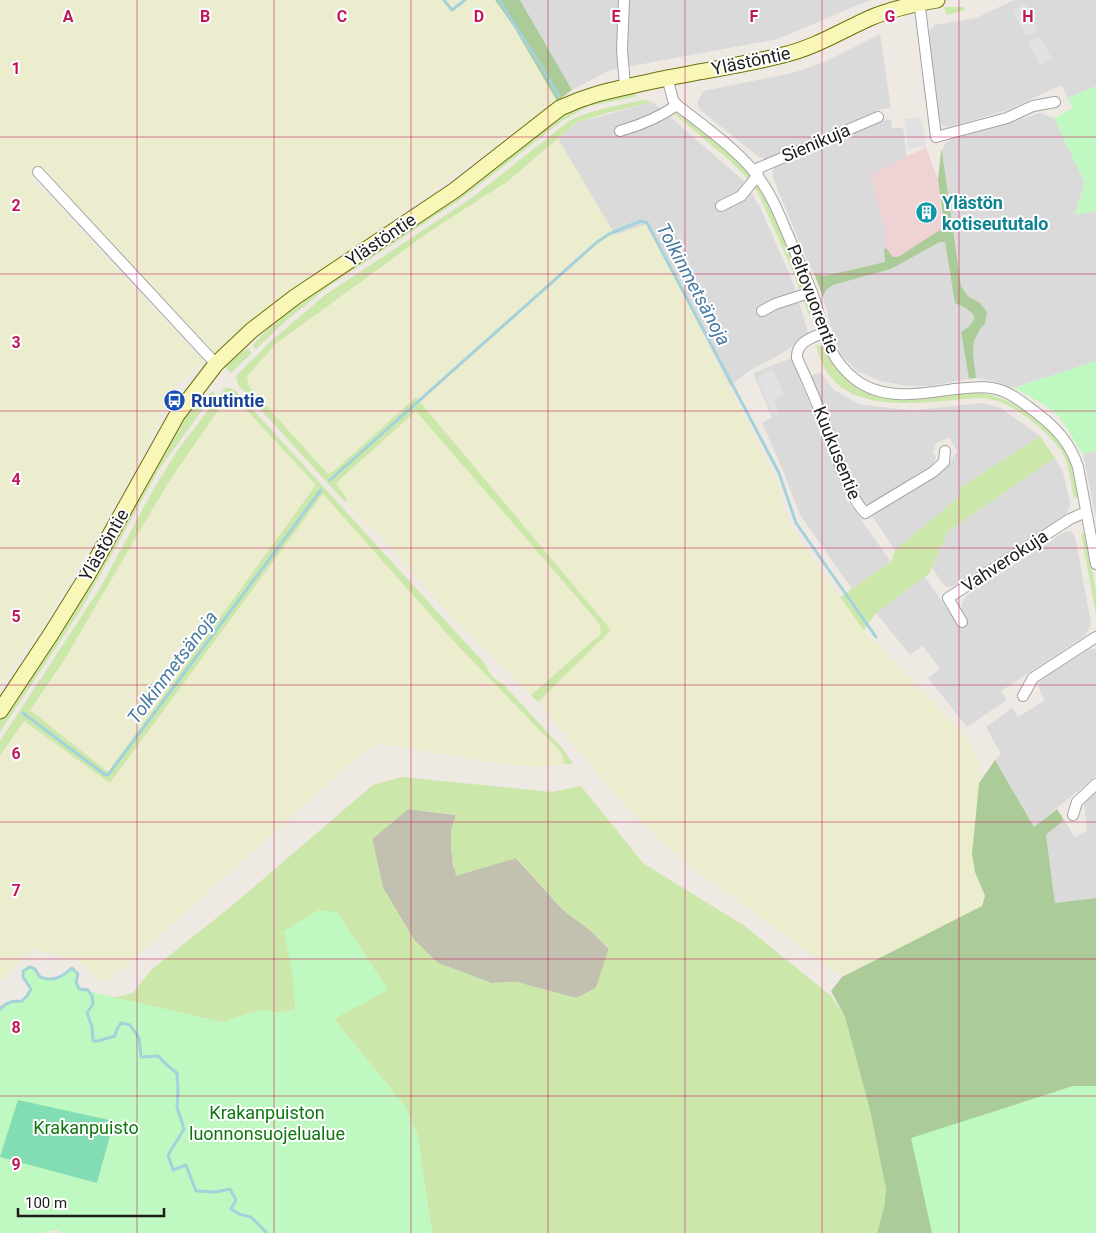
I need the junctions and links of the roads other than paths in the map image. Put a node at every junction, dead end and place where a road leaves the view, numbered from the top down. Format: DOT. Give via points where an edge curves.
graph roads {
  1 [pos="624,0"];
  2 [pos="936,0"];
  3 [pos="919,2"];
  4 [pos="667,77"];
  5 [pos="625,86"];
  6 [pos="1056,102"];
  7 [pos="677,105"];
  8 [pos="878,117"];
  9 [pos="620,131"];
  10 [pos="38,172"];
  11 [pos="756,173"];
  12 [pos="720,206"];
  13 [pos="812,292"];
  14 [pos="762,311"];
  15 [pos="823,333"];
  16 [pos="216,364"];
  17 [pos="945,451"];
  18 [pos="1086,512"];
  19 [pos="1096,564"];
  20 [pos="962,622"];
  21 [pos="1096,636"];
  22 [pos="1023,696"];
  23 [pos="0,712"];
  24 [pos="1096,784"];
  25 [pos="1073,815"];
  1 -- 5 [label="street" via="622,50"];
  2 -- 3 [label="main road, Ylästöntie"];
  3 -- 4 [label="main road, Ylästöntie" via="871,18 800,50"];
  3 -- 6 [label="street" via="936,137 1007,118 1033,106"];
  4 -- 5 [label="main road, Ylästöntie"];
  4 -- 7 [label="street"];
  5 -- 16 [label="main road, Ylästöntie" via="590,94 560,108 454,190 295,297 252,330"];
  7 -- 9 [label="street" via="639,126"];
  7 -- 11 [label="street, Peltovuorentie"];
  8 -- 11 [label="street, Sienikuja"];
  10 -- 16 [label="street"];
  11 -- 12 [label="street" via="742,196"];
  11 -- 13 [label="street, Peltovuorentie" via="773,201"];
  13 -- 14 [label="street"];
  13 -- 15 [label="street, Peltovuorentie"];
  15 -- 17 [label="street, Kuukusentie" via="800,345 797,358 850,490 865,514 933,472 944,462"];
  15 -- 18 [label="street, Peltovuorentie" via="837,362 866,386 879,391 914,394 979,387 1000,390 1014,397 1051,424 1067,442 1078,467"];
  16 -- 23 [label="main road, Ylästöntie" via="177,415 87,576"];
  18 -- 19 [label="street, Peltovuorentie"];
  18 -- 20 [label="street, Vahverokuja" via="1070,519 948,598"];
  21 -- 22 [label="street" via="1033,678"];
  24 -- 25 [label="street" via="1076,802"];
}
